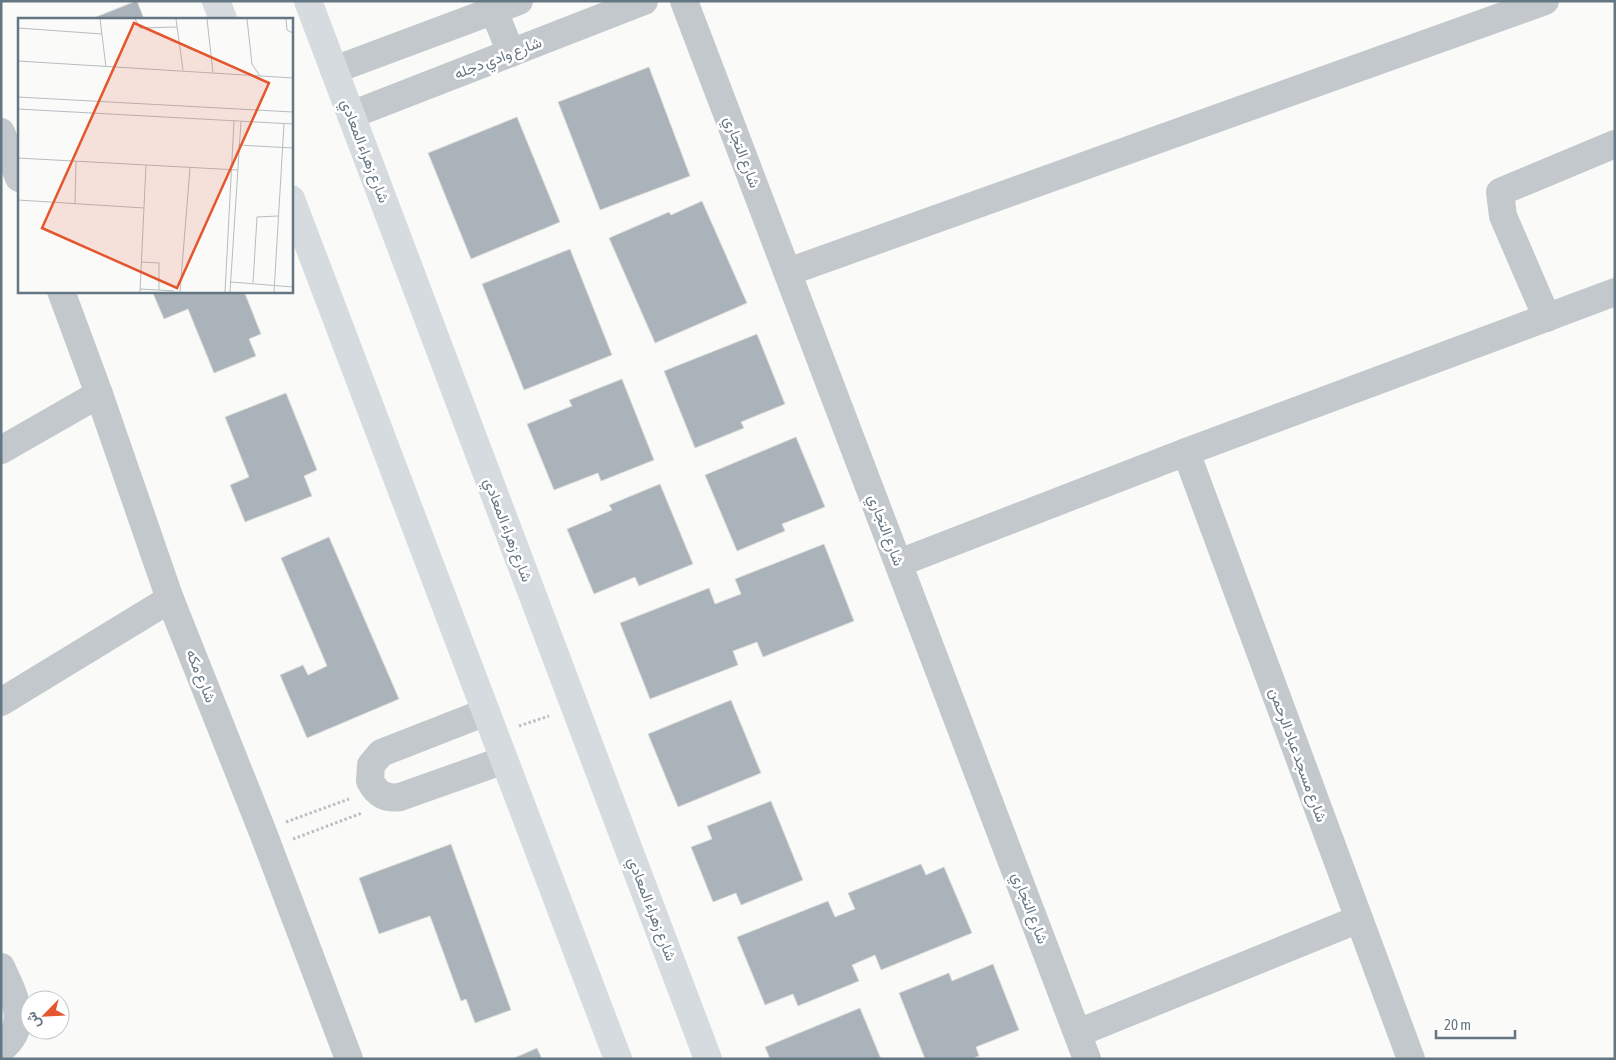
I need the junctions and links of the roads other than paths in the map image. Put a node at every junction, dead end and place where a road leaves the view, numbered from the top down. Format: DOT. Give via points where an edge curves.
graph roads {
  1 [pos="216,1"];
  2 [pos="308,1"];
  3 [pos="644,1"];
  4 [pos="684,1"];
  5 [pos="1545,1"];
  6 [pos="501,4"];
  7 [pos="223,18"];
  8 [pos="511,53"];
  9 [pos="334,70"];
  10 [pos="351,115"];
  11 [pos="1,132"];
  12 [pos="1615,144"];
  13 [pos="13,175"];
  14 [pos="292,202"];
  15 [pos="788,272"];
  16 [pos="61,292"];
  17 [pos="1615,292"];
  18 [pos="1547,318"];
  19 [pos="100,394"];
  20 [pos="1,450"];
  21 [pos="1186,452"];
  22 [pos="899,563"];
  23 [pos="170,599"];
  24 [pos="1,702"];
  25 [pos="490,723"];
  26 [pos="504,760"];
  27 [pos="1359,919"];
  28 [pos="1,967"];
  29 [pos="1078,1033"];
  30 [pos="1,1049"];
  31 [pos="349,1059"];
  32 [pos="618,1059"];
  33 [pos="708,1059"];
  34 [pos="1088,1059"];
  35 [pos="1411,1059"];
  1 -- 7 [label="main road"];
  2 -- 9 [label="main road, شارع زهراء المعادي"];
  3 -- 8 [label="street, شارع وادي دجله"];
  4 -- 15 [label="street, شارع التجاري"];
  5 -- 15 [label="street"];
  6 -- 8 [label="street"];
  6 -- 9 [label="street"];
  8 -- 10 [label="street, شارع وادي دجله"];
  9 -- 10 [label="main road, شارع زهراء المعادي"];
  10 -- 33 [label="main road, شارع زهراء المعادي"];
  11 -- 13 [label="street"];
  12 -- 18 [label="street" via="1500,192 1503,216"];
  14 -- 25 [label="main road"];
  15 -- 22 [label="street, شارع التجاري"];
  16 -- 19 [label="street, شارع مكه"];
  17 -- 18 [label="street"];
  18 -- 21 [label="street"];
  19 -- 20 [label="street"];
  19 -- 23 [label="street, شارع مكه"];
  21 -- 22 [label="street"];
  21 -- 27 [label="street, شارع مسجد عباد الرحمن"];
  22 -- 29 [label="street, شارع التجاري"];
  23 -- 24 [label="street"];
  23 -- 31 [label="street, شارع مكه"];
  25 -- 26 [label="main road"];
  25 -- 26 [label="street" via="381,753 371,765 370,781 382,796 400,798"];
  26 -- 32 [label="main road"];
  27 -- 29 [label="street"];
  27 -- 35 [label="street, شارع مسجد عباد الرحمن"];
  28 -- 30 [label="street" via="19,1014 12,1037"];
  29 -- 34 [label="street, شارع التجاري"];
}
